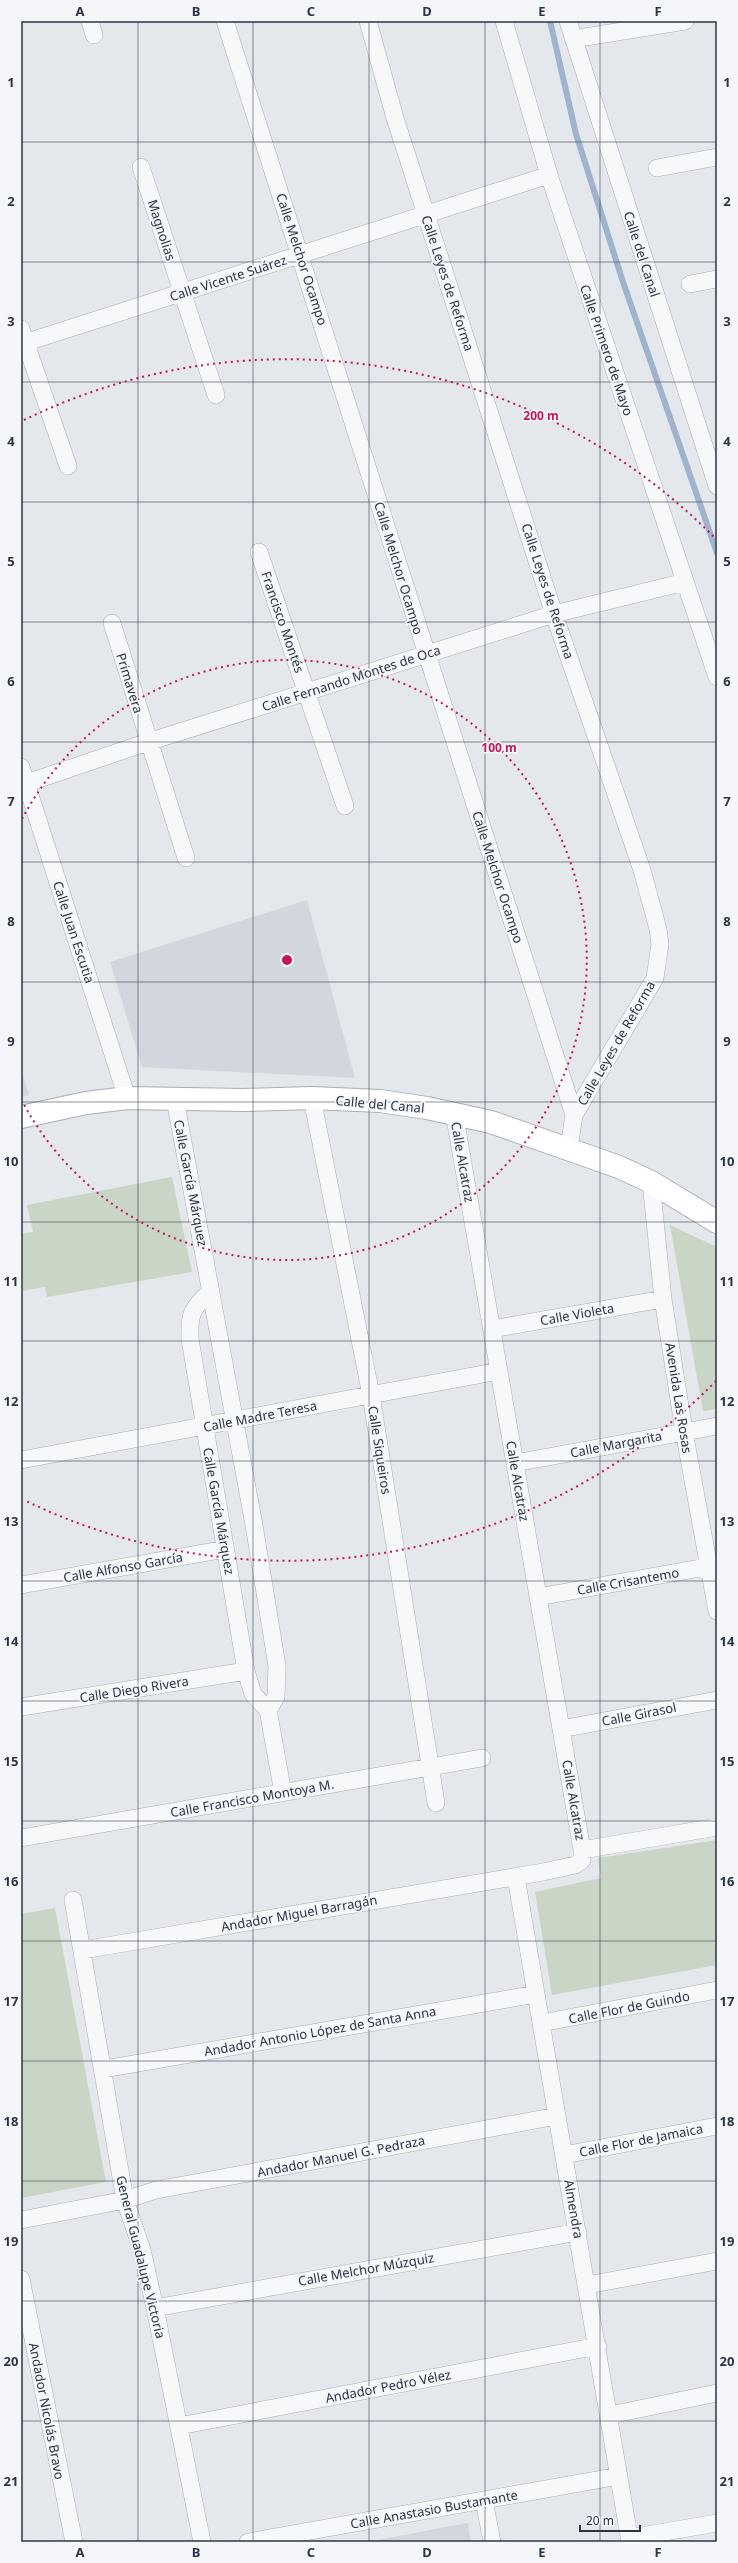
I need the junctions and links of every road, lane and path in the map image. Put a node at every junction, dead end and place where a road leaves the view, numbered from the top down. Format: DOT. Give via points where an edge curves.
graph roads {
  1 [pos="225,21"];
  2 [pos="368,21"];
  3 [pos="504,21"];
  4 [pos="568,21"];
  5 [pos="685,21"];
  6 [pos="573,39"];
  7 [pos="717,157"];
  8 [pos="141,167"];
  9 [pos="657,168"];
  10 [pos="548,175"];
  11 [pos="426,214"];
  12 [pos="300,254"];
  13 [pos="717,279"];
  14 [pos="690,284"];
  15 [pos="182,293"];
  16 [pos="23,339"];
  17 [pos="216,395"];
  18 [pos="68,466"];
  19 [pos="717,486"];
  20 [pos="259,552"];
  21 [pos="685,582"];
  22 [pos="554,614"];
  23 [pos="112,623"];
  24 [pos="426,654"];
  25 [pos="717,677"];
  26 [pos="307,692"];
  27 [pos="148,742"];
  28 [pos="21,767"];
  29 [pos="24,784"];
  30 [pos="345,806"];
  31 [pos="186,858"];
  32 [pos="127,1098"];
  33 [pos="312,1098"];
  34 [pos="175,1099"];
  35 [pos="454,1112"];
  36 [pos="574,1115"];
  37 [pos="21,1117"];
  38 [pos="569,1149"];
  39 [pos="651,1182"];
  40 [pos="717,1222"];
  41 [pos="211,1291"];
  42 [pos="663,1299"];
  43 [pos="492,1329"];
  44 [pos="499,1371"];
  45 [pos="370,1395"];
  46 [pos="234,1420"];
  47 [pos="205,1426"];
  48 [pos="717,1426"];
  49 [pos="684,1431"];
  50 [pos="21,1460"];
  51 [pos="515,1463"];
  52 [pos="226,1549"];
  53 [pos="713,1566"];
  54 [pos="21,1585"];
  55 [pos="538,1596"];
  56 [pos="717,1612"];
  57 [pos="246,1671"];
  58 [pos="717,1700"];
  59 [pos="21,1707"];
  60 [pos="268,1710"];
  61 [pos="561,1729"];
  62 [pos="482,1758"];
  63 [pos="432,1767"];
  64 [pos="284,1793"];
  65 [pos="436,1803"];
  66 [pos="717,1827"];
  67 [pos="21,1838"];
  68 [pos="582,1850"];
  69 [pos="516,1877"];
  70 [pos="73,1900"];
  71 [pos="82,1950"];
  72 [pos="717,1990"];
  73 [pos="536,1994"];
  74 [pos="541,2023"];
  75 [pos="104,2069"];
  76 [pos="557,2116"];
  77 [pos="717,2126"];
  78 [pos="564,2155"];
  79 [pos="125,2200"];
  80 [pos="21,2220"];
  81 [pos="578,2232"];
  82 [pos="717,2261"];
  83 [pos="21,2279"];
  84 [pos="587,2284"];
  85 [pos="155,2308"];
  86 [pos="598,2346"];
  87 [pos="717,2394"];
  88 [pos="610,2415"];
  89 [pos="179,2426"];
  90 [pos="619,2476"];
  91 [pos="484,2500"];
  92 [pos="717,2523"];
  93 [pos="630,2540"];
  94 [pos="74,2542"];
  95 [pos="202,2542"];
  96 [pos="248,2542"];
  97 [pos="492,2542"];
  1 -- 12 [label="street, Calle Melchor Ocampo"];
  2 -- 11 [label="street, Calle Leyes de Reforma" via="395,118"];
  3 -- 10 [label="street, Calle Primero de Mayo"];
  4 -- 6 [label="street, Calle del Canal"];
  5 -- 6 [label="street"];
  6 -- 19 [label="street, Calle del Canal"];
  7 -- 9 [label="street"];
  8 -- 15 [label="street, Magnolias"];
  10 -- 11 [label="street, Calle Vicente Suárez"];
  10 -- 21 [label="street, Calle Primero de Mayo"];
  11 -- 12 [label="street, Calle Vicente Suárez"];
  11 -- 22 [label="street, Calle Leyes de Reforma"];
  12 -- 15 [label="street, Calle Vicente Suárez"];
  12 -- 24 [label="street, Calle Melchor Ocampo"];
  13 -- 14 [label="street"];
  15 -- 16 [label="street, Calle Vicente Suárez"];
  15 -- 17 [label="street, Magnolias"];
  16 -- 18 [label="street"];
  20 -- 26 [label="street, Francisco Montés"];
  21 -- 22 [label="street, Calle Fernando Montes de Oca"];
  21 -- 25 [label="street, Calle Primero de Mayo"];
  22 -- 24 [label="street, Calle Fernando Montes de Oca"];
  22 -- 36 [label="street, Calle Leyes de Reforma" via="642,870 660,944 655,978"];
  23 -- 27 [label="street, Primavera"];
  24 -- 26 [label="street, Calle Fernando Montes de Oca"];
  24 -- 36 [label="street, Calle Melchor Ocampo"];
  26 -- 27 [label="street, Calle Fernando Montes de Oca"];
  26 -- 30 [label="street, Francisco Montés"];
  27 -- 29 [label="street, Calle Fernando Montes de Oca"];
  27 -- 31 [label="street, Primavera"];
  28 -- 29 [label="street, Calle Juan Escutia"];
  29 -- 32 [label="street, Calle Juan Escutia"];
  32 -- 34 [label="street, Calle del Canal"];
  32 -- 37 [label="street, Calle del Canal" via="86,1103"];
  33 -- 34 [label="street, Calle del Canal"];
  33 -- 35 [label="street, Calle del Canal" via="380,1101"];
  33 -- 45 [label="street, Calle Siqueiros"];
  34 -- 41 [label="street, Calle García Márquez"];
  35 -- 38 [label="street, Calle del Canal"];
  35 -- 43 [label="street, Calle Alcatraz"];
  36 -- 38 [label="street, Calle Leyes de Reforma"];
  38 -- 39 [label="street, Calle del Canal"];
  39 -- 40 [label="street, Calle del Canal"];
  39 -- 42 [label="street, Avenida Las Rosas"];
  41 -- 46 [label="street, Calle García Márquez"];
  41 -- 47 [label="street, Calle García Márquez" via="194,1306 189,1320"];
  42 -- 43 [label="street, Calle Violeta"];
  42 -- 49 [label="street, Avenida Las Rosas"];
  43 -- 44 [label="street, Calle Alcatraz"];
  44 -- 45 [label="street, Calle Madre Teresa"];
  44 -- 51 [label="street, Calle Alcatraz"];
  45 -- 46 [label="street, Calle Madre Teresa"];
  45 -- 63 [label="street, Calle Siqueiros"];
  46 -- 47 [label="street, Calle Madre Teresa"];
  46 -- 60 [label="street, Calle García Márquez" via="277,1666 276,1697"];
  47 -- 50 [label="street, Calle Madre Teresa"];
  47 -- 52 [label="street, Calle García Márquez"];
  48 -- 49 [label="street, Calle Margarita"];
  49 -- 51 [label="street, Calle Margarita"];
  49 -- 53 [label="street, Avenida Las Rosas"];
  51 -- 55 [label="street, Calle Alcatraz"];
  52 -- 54 [label="street, Calle Alfonso García"];
  52 -- 57 [label="street, Calle García Márquez"];
  53 -- 55 [label="street, Calle Crisantemo"];
  53 -- 56 [label="street, Avenida Las Rosas"];
  55 -- 61 [label="street, Calle Alcatraz"];
  57 -- 59 [label="street, Calle Diego Rivera"];
  57 -- 60 [label="street, Calle García Márquez" via="253,1694"];
  58 -- 61 [label="street, Calle Girasol"];
  60 -- 64 [label="street"];
  61 -- 68 [label="street, Calle Alcatraz"];
  62 -- 63 [label="street, Calle Francisco Montoya M."];
  63 -- 64 [label="street, Calle Francisco Montoya M."];
  63 -- 65 [label="street, Calle Siqueiros"];
  64 -- 67 [label="street, Calle Francisco Montoya M."];
  66 -- 68 [label="street"];
  68 -- 69 [label="street, Andador Miguel Barragán" via="582,1860 575,1865"];
  69 -- 71 [label="street, Andador Miguel Barragán"];
  69 -- 73 [label="street, Almendra"];
  70 -- 71 [label="street, General Guadalupe Victoria"];
  71 -- 75 [label="street, General Guadalupe Victoria"];
  72 -- 74 [label="street, Calle Flor de Guindo"];
  73 -- 74 [label="street, Almendra"];
  73 -- 75 [label="street, Andador Antonio López de Santa Anna"];
  74 -- 76 [label="street, Almendra"];
  75 -- 79 [label="street, General Guadalupe Victoria"];
  76 -- 78 [label="street, Almendra"];
  76 -- 79 [label="street, Andador Manuel G. Pedraza" via="156,2190"];
  77 -- 78 [label="street, Calle Flor de Jamaica"];
  78 -- 81 [label="street, Almendra"];
  79 -- 80 [label="street, Andador Manuel G. Pedraza"];
  79 -- 85 [label="street, General Guadalupe Victoria" via="142,2250"];
  81 -- 84 [label="street, Almendra"];
  81 -- 85 [label="street, Calle Melchor Múzquiz"];
  82 -- 84 [label="street"];
  83 -- 94 [label="street, Andador Nicolás Bravo"];
  84 -- 86 [label="street, Almendra"];
  85 -- 89 [label="street, General Guadalupe Victoria"];
  86 -- 88 [label="street, Almendra"];
  86 -- 89 [label="street, Andador Pedro Vélez"];
  87 -- 88 [label="street"];
  88 -- 90 [label="street, Almendra"];
  89 -- 95 [label="street, General Guadalupe Victoria"];
  90 -- 91 [label="street, Calle Anastasio Bustamante"];
  90 -- 93 [label="street, Almendra"];
  91 -- 96 [label="street, Calle Anastasio Bustamante"];
  91 -- 97 [label="street"];
  92 -- 93 [label="street"];
}
